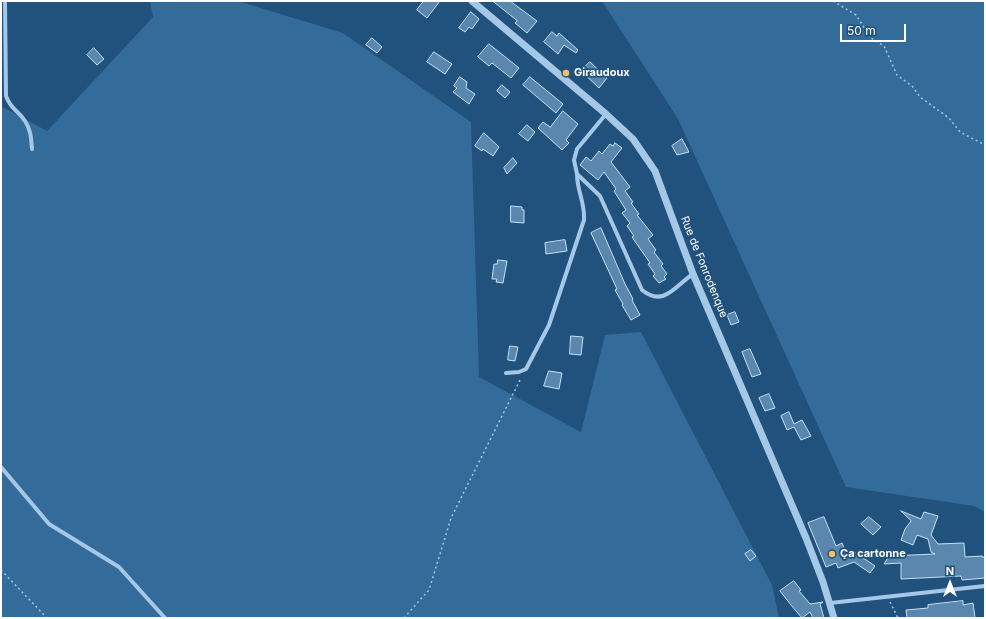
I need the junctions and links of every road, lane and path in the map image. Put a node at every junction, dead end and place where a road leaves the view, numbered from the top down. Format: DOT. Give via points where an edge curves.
graph roads {
  1 [pos="5,1"];
  2 [pos="472,1"];
  3 [pos="833,1"];
  4 [pos="606,114"];
  5 [pos="985,145"];
  6 [pos="32,149"];
  7 [pos="577,174"];
  8 [pos="694,274"];
  9 [pos="526,369"];
  10 [pos="506,373"];
  11 [pos="1,467"];
  12 [pos="1,570"];
  13 [pos="985,586"];
  14 [pos="887,597"];
  15 [pos="830,603"];
  16 [pos="47,618"];
  17 [pos="165,618"];
  18 [pos="404,618"];
  19 [pos="834,618"];
  20 [pos="898,618"];
  1 -- 6 [label="street" via="6,96 9,105 25,120 31,133"];
  2 -- 4 [label="street, Rue de Fonrodenque"];
  3 -- 5 [label="path" via="856,15 871,38 884,46 897,75 912,86 920,97 949,118 960,132"];
  4 -- 7 [label="street" via="577,149 574,160"];
  4 -- 8 [label="street, Rue de Fonrodenque" via="633,139 655,171"];
  7 -- 8 [label="street" via="600,196 642,290 656,298 668,294"];
  7 -- 9 [label="street" via="585,206 584,220 549,325"];
  8 -- 15 [label="street, Rue de Fonrodenque" via="806,538"];
  9 -- 10 [label="street"];
  9 -- 18 [label="path" via="451,518 429,590"];
  11 -- 17 [label="street" via="49,524 119,567"];
  12 -- 16 [label="path"];
  13 -- 14 [label="street"];
  14 -- 15 [label="street"];
  14 -- 20 [label="path"];
  15 -- 19 [label="street, Rue de Fonrodenque"];
}
